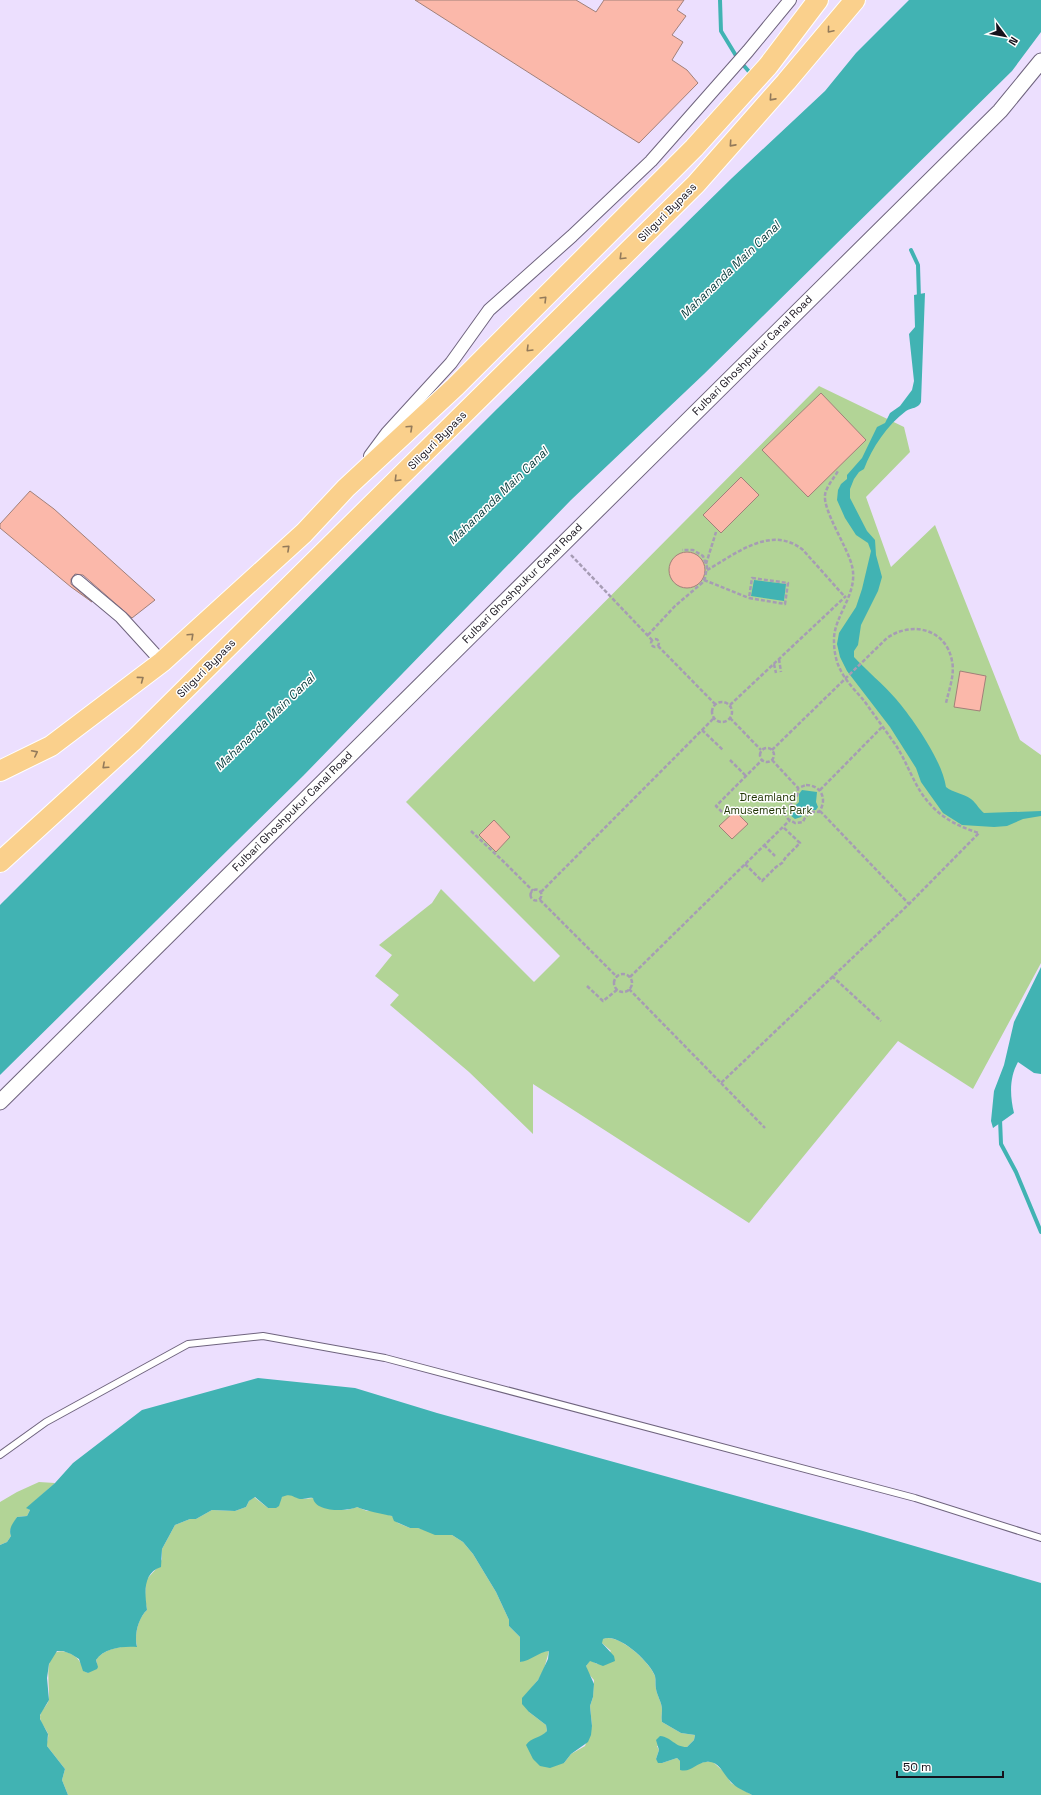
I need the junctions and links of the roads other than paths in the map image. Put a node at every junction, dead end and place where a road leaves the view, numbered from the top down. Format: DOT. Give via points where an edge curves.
graph roads {
  1 [pos="790,0"];
  2 [pos="818,0"];
  3 [pos="855,0"];
  4 [pos="1041,61"];
  5 [pos="346,488"];
  6 [pos="78,581"];
  7 [pos="162,662"];
  8 [pos="0,771"];
  9 [pos="0,862"];
  10 [pos="0,1102"];
  11 [pos="0,1455"];
  12 [pos="1041,1538"];
  1 -- 5 [label="street" via="650,161 572,236 489,310 450,363 387,433"];
  5 -- 2 [label="highway, one-way" via="456,387 694,148 768,66"];
  3 -- 9 [label="highway, Siliguri Bypass, one-way" via="696,184 134,740"];
  4 -- 10 [label="street, Fulbari Ghoshpukur Canal Road" via="1000,111"];
  7 -- 5 [label="highway, one-way" via="304,533"];
  6 -- 7 [label="street" via="121,617"];
  8 -- 7 [label="highway, one-way" via="50,746"];
  11 -- 12 [label="lane" via="46,1422 188,1344 263,1336 385,1358 915,1498"];
}
